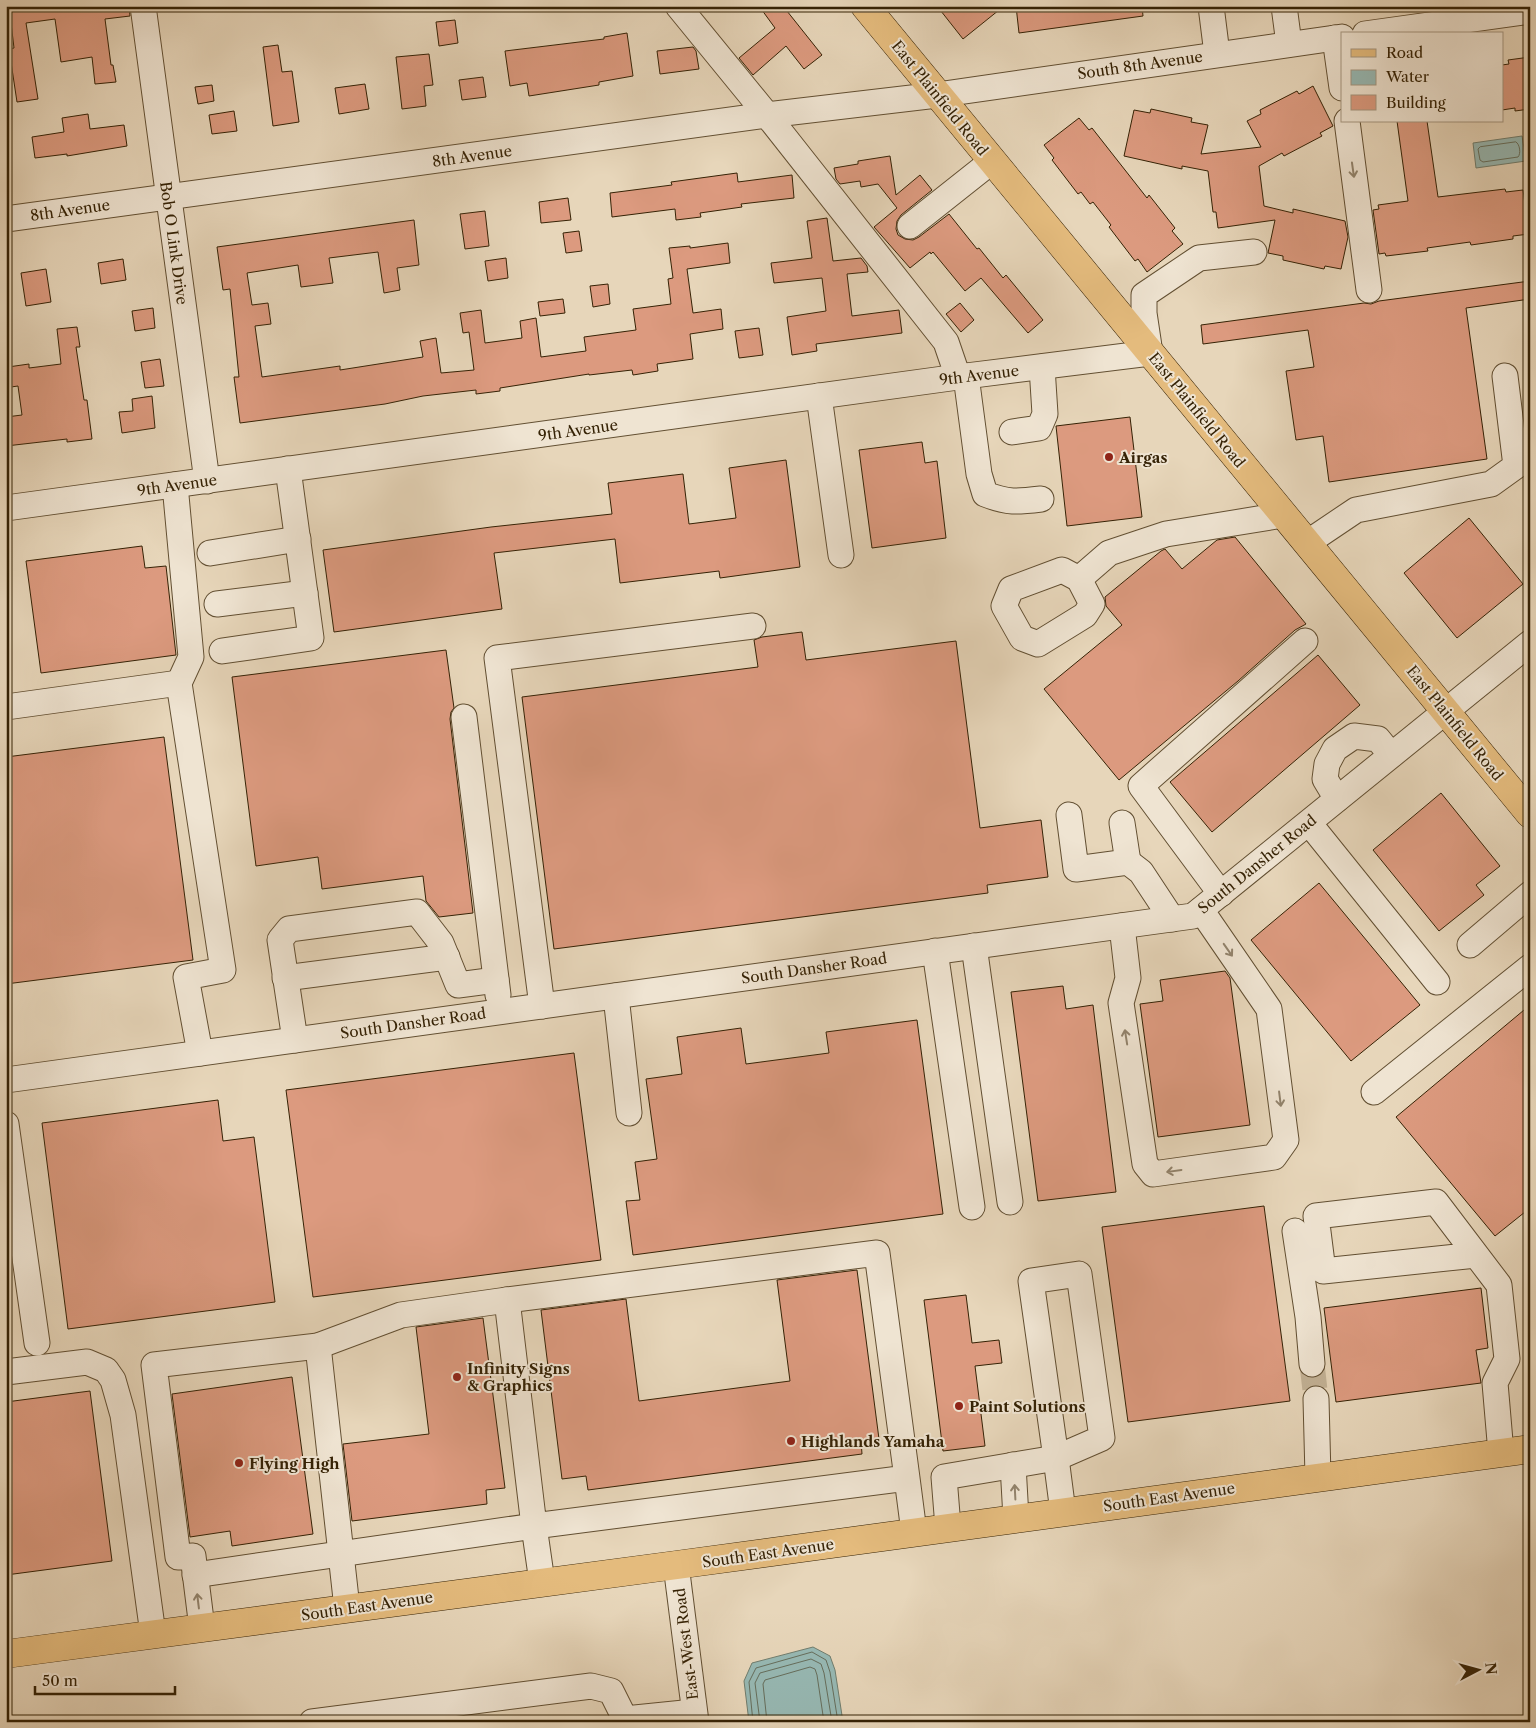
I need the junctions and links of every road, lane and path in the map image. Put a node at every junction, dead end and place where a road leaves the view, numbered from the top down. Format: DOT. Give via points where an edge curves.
graph roads {
  1 [pos="144,6"];
  2 [pos="678,6"];
  3 [pos="865,6"];
  4 [pos="1211,6"];
  5 [pos="1284,6"];
  6 [pos="1530,11"];
  7 [pos="1379,32"];
  8 [pos="1339,37"];
  9 [pos="1289,44"];
  10 [pos="1217,54"];
  11 [pos="1341,71"];
  12 [pos="937,94"];
  13 [pos="767,115"];
  14 [pos="1347,122"];
  15 [pos="992,160"];
  16 [pos="168,197"];
  17 [pos="6,219"];
  18 [pos="910,226"];
  19 [pos="1254,252"];
  20 [pos="1369,290"];
  21 [pos="1150,353"];
  22 [pos="1042,367"];
  23 [pos="1505,376"];
  24 [pos="962,377"];
  25 [pos="819,396"];
  26 [pos="1012,432"];
  27 [pos="288,470"];
  28 [pos="207,480"];
  29 [pos="175,485"];
  30 [pos="1040,499"];
  31 [pos="6,508"];
  32 [pos="1284,515"];
  33 [pos="298,540"];
  34 [pos="1307,543"];
  35 [pos="210,553"];
  36 [pos="841,555"];
  37 [pos="1079,579"];
  38 [pos="305,593"];
  39 [pos="217,604"];
  40 [pos="753,626"];
  41 [pos="1305,640"];
  42 [pos="1530,643"];
  43 [pos="222,651"];
  44 [pos="178,684"];
  45 [pos="6,706"];
  46 [pos="1446,712"];
  47 [pos="464,718"];
  48 [pos="1392,756"];
  49 [pos="1337,800"];
  50 [pos="1530,814"];
  51 [pos="1069,815"];
  52 [pos="1309,822"];
  53 [pos="1122,823"];
  54 [pos="1128,862"];
  55 [pos="1221,894"];
  56 [pos="1530,894"];
  57 [pos="1200,910"];
  58 [pos="1172,919"];
  59 [pos="1122,926"];
  60 [pos="1470,945"];
  61 [pos="974,946"];
  62 [pos="936,952"];
  63 [pos="447,957"];
  64 [pos="1530,967"];
  65 [pos="285,978"];
  66 [pos="496,980"];
  67 [pos="1437,982"];
  68 [pos="616,996"];
  69 [pos="542,1006"];
  70 [pos="500,1012"];
  71 [pos="295,1040"];
  72 [pos="200,1053"];
  73 [pos="6,1080"];
  74 [pos="1374,1092"];
  75 [pos="629,1113"];
  76 [pos="6,1124"];
  77 [pos="1010,1202"];
  78 [pos="972,1207"];
  79 [pos="1295,1231"];
  80 [pos="1476,1255"];
  81 [pos="507,1300"];
  82 [pos="37,1343"];
  83 [pos="318,1346"];
  84 [pos="1312,1364"];
  85 [pos="6,1372"];
  86 [pos="1316,1399"];
  87 [pos="1530,1449"];
  88 [pos="1501,1453"];
  89 [pos="1056,1458"];
  90 [pos="1014,1465"];
  91 [pos="1318,1477"];
  92 [pos="907,1478"];
  93 [pos="1063,1512"];
  94 [pos="1016,1518"];
  95 [pos="534,1526"];
  96 [pos="948,1527"];
  97 [pos="914,1532"];
  98 [pos="342,1555"];
  99 [pos="676,1565"];
  100 [pos="195,1575"];
  101 [pos="542,1582"];
  102 [pos="347,1608"];
  103 [pos="202,1628"];
  104 [pos="153,1634"];
  105 [pos="6,1654"];
  106 [pos="695,1717"];
  107 [pos="624,1720"];
  108 [pos="312,1722"];
  1 -- 16 [label="street, Bob O Link Drive"];
  2 -- 13 [label="street"];
  3 -- 12 [label="main road, East Plainfield Road"];
  4 -- 10 [label="street"];
  5 -- 9 [label="street"];
  6 -- 7 [label="street"];
  8 -- 9 [label="street, South 8th Avenue"];
  8 -- 11 [label="street"];
  9 -- 10 [label="street, South 8th Avenue"];
  10 -- 12 [label="street, South 8th Avenue"];
  12 -- 13 [label="street, 8th Avenue"];
  12 -- 15 [label="main road, East Plainfield Road"];
  13 -- 16 [label="street, 8th Avenue"];
  13 -- 24 [label="street" via="946,342"];
  14 -- 20 [label="street, one-way"];
  15 -- 18 [label="street"];
  15 -- 21 [label="main road, East Plainfield Road"];
  16 -- 17 [label="street, 8th Avenue"];
  16 -- 28 [label="street, Bob O Link Drive"];
  19 -- 21 [label="street" via="1199,258 1144,294 1152,316"];
  21 -- 22 [label="street, 9th Avenue"];
  21 -- 32 [label="main road, East Plainfield Road"];
  22 -- 24 [label="street, 9th Avenue"];
  22 -- 26 [label="street" via="1045,414 1039,428"];
  23 -- 34 [label="street" via="1516,466 1491,484 1356,510"];
  24 -- 25 [label="street, 9th Avenue"];
  24 -- 30 [label="street" via="985,494 1014,502"];
  25 -- 27 [label="street, 9th Avenue"];
  25 -- 36 [label="street"];
  27 -- 28 [label="street, 9th Avenue"];
  27 -- 33 [label="street"];
  28 -- 29 [label="street, 9th Avenue"];
  29 -- 31 [label="street, 9th Avenue"];
  29 -- 44 [label="street" via="191,657"];
  32 -- 34 [label="main road, East Plainfield Road"];
  32 -- 37 [label="street" via="1166,534 1109,552"];
  33 -- 35 [label="street"];
  33 -- 38 [label="street"];
  34 -- 46 [label="main road, East Plainfield Road"];
  38 -- 39 [label="street"];
  38 -- 43 [label="street" via="311,638"];
  40 -- 69 [label="street" via="497,658"];
  41 -- 55 [label="street" via="1141,786"];
  42 -- 46 [label="street, South Dansher Road"];
  44 -- 45 [label="street"];
  44 -- 72 [label="street" via="223,970 186,976"];
  46 -- 48 [label="street, South Dansher Road"];
  46 -- 50 [label="main road, East Plainfield Road"];
  47 -- 66 [label="street"];
  48 -- 49 [label="street, South Dansher Road"];
  48 -- 49 [label="street" via="1378,739 1354,736 1335,749 1327,764 1325,779"];
  49 -- 52 [label="street, South Dansher Road"];
  51 -- 54 [label="street" via="1076,869"];
  52 -- 55 [label="street, South Dansher Road"];
  52 -- 67 [label="street"];
  53 -- 54 [label="street"];
  54 -- 58 [label="street" via="1141,872"];
  55 -- 57 [label="street, South Dansher Road"];
  56 -- 60 [label="street"];
  57 -- 58 [label="street, South Dansher Road" via="1193,916"];
  57 -- 59 [label="street, one-way" via="1269,1009 1286,1140 1274,1157 1153,1174 1145,1164 1121,1003 1128,978"];
  58 -- 59 [label="street, South Dansher Road"];
  59 -- 61 [label="street, South Dansher Road"];
  61 -- 62 [label="street, South Dansher Road"];
  61 -- 77 [label="street"];
  62 -- 68 [label="street, South Dansher Road"];
  62 -- 78 [label="street"];
  63 -- 65 [label="street"];
  63 -- 65 [label="street" via="442,943 417,912 289,930 280,940"];
  63 -- 66 [label="street" via="458,986"];
  64 -- 74 [label="street"];
  65 -- 71 [label="street"];
  66 -- 70 [label="street"];
  68 -- 69 [label="street, South Dansher Road"];
  68 -- 75 [label="street"];
  69 -- 70 [label="street, South Dansher Road"];
  70 -- 71 [label="street, South Dansher Road"];
  71 -- 72 [label="street, South Dansher Road"];
  72 -- 73 [label="street, South Dansher Road"];
  76 -- 82 [label="street"];
  79 -- 84 [label="street"];
  80 -- 80 [label="street" via="1436,1202 1316,1216 1323,1271"];
  80 -- 88 [label="street" via="1499,1285 1507,1359 1494,1383"];
  81 -- 83 [label="street" via="401,1315"];
  81 -- 92 [label="street" via="877,1253"];
  81 -- 95 [label="street"];
  83 -- 98 [label="street"];
  83 -- 100 [label="street" via="154,1366 178,1557 193,1556"];
  85 -- 104 [label="street" via="87,1362 106,1370 114,1380 123,1415"];
  86 -- 91 [label="street"];
  87 -- 88 [label="main road, South East Avenue"];
  88 -- 91 [label="main road, South East Avenue"];
  89 -- 89 [label="street" via="1102,1438 1079,1274 1031,1281"];
  89 -- 90 [label="street"];
  89 -- 93 [label="street"];
  94 -- 90 [label="street, one-way"];
  90 -- 96 [label="street" via="944,1477"];
  91 -- 93 [label="main road, South East Avenue"];
  92 -- 95 [label="street"];
  92 -- 97 [label="street"];
  93 -- 94 [label="main road, South East Avenue"];
  94 -- 96 [label="main road, South East Avenue"];
  95 -- 98 [label="street"];
  95 -- 101 [label="street"];
  96 -- 97 [label="main road, South East Avenue"];
  97 -- 99 [label="main road, South East Avenue"];
  98 -- 100 [label="street"];
  98 -- 102 [label="street"];
  99 -- 101 [label="main road, South East Avenue"];
  99 -- 106 [label="street, East-West Road"];
  103 -- 100 [label="street, one-way"];
  101 -- 102 [label="main road, South East Avenue"];
  102 -- 103 [label="main road, South East Avenue"];
  103 -- 104 [label="main road, South East Avenue"];
  104 -- 105 [label="main road, South East Avenue"];
  106 -- 107 [label="street"];
  107 -- 108 [label="street" via="611,1691 591,1686"];
}
